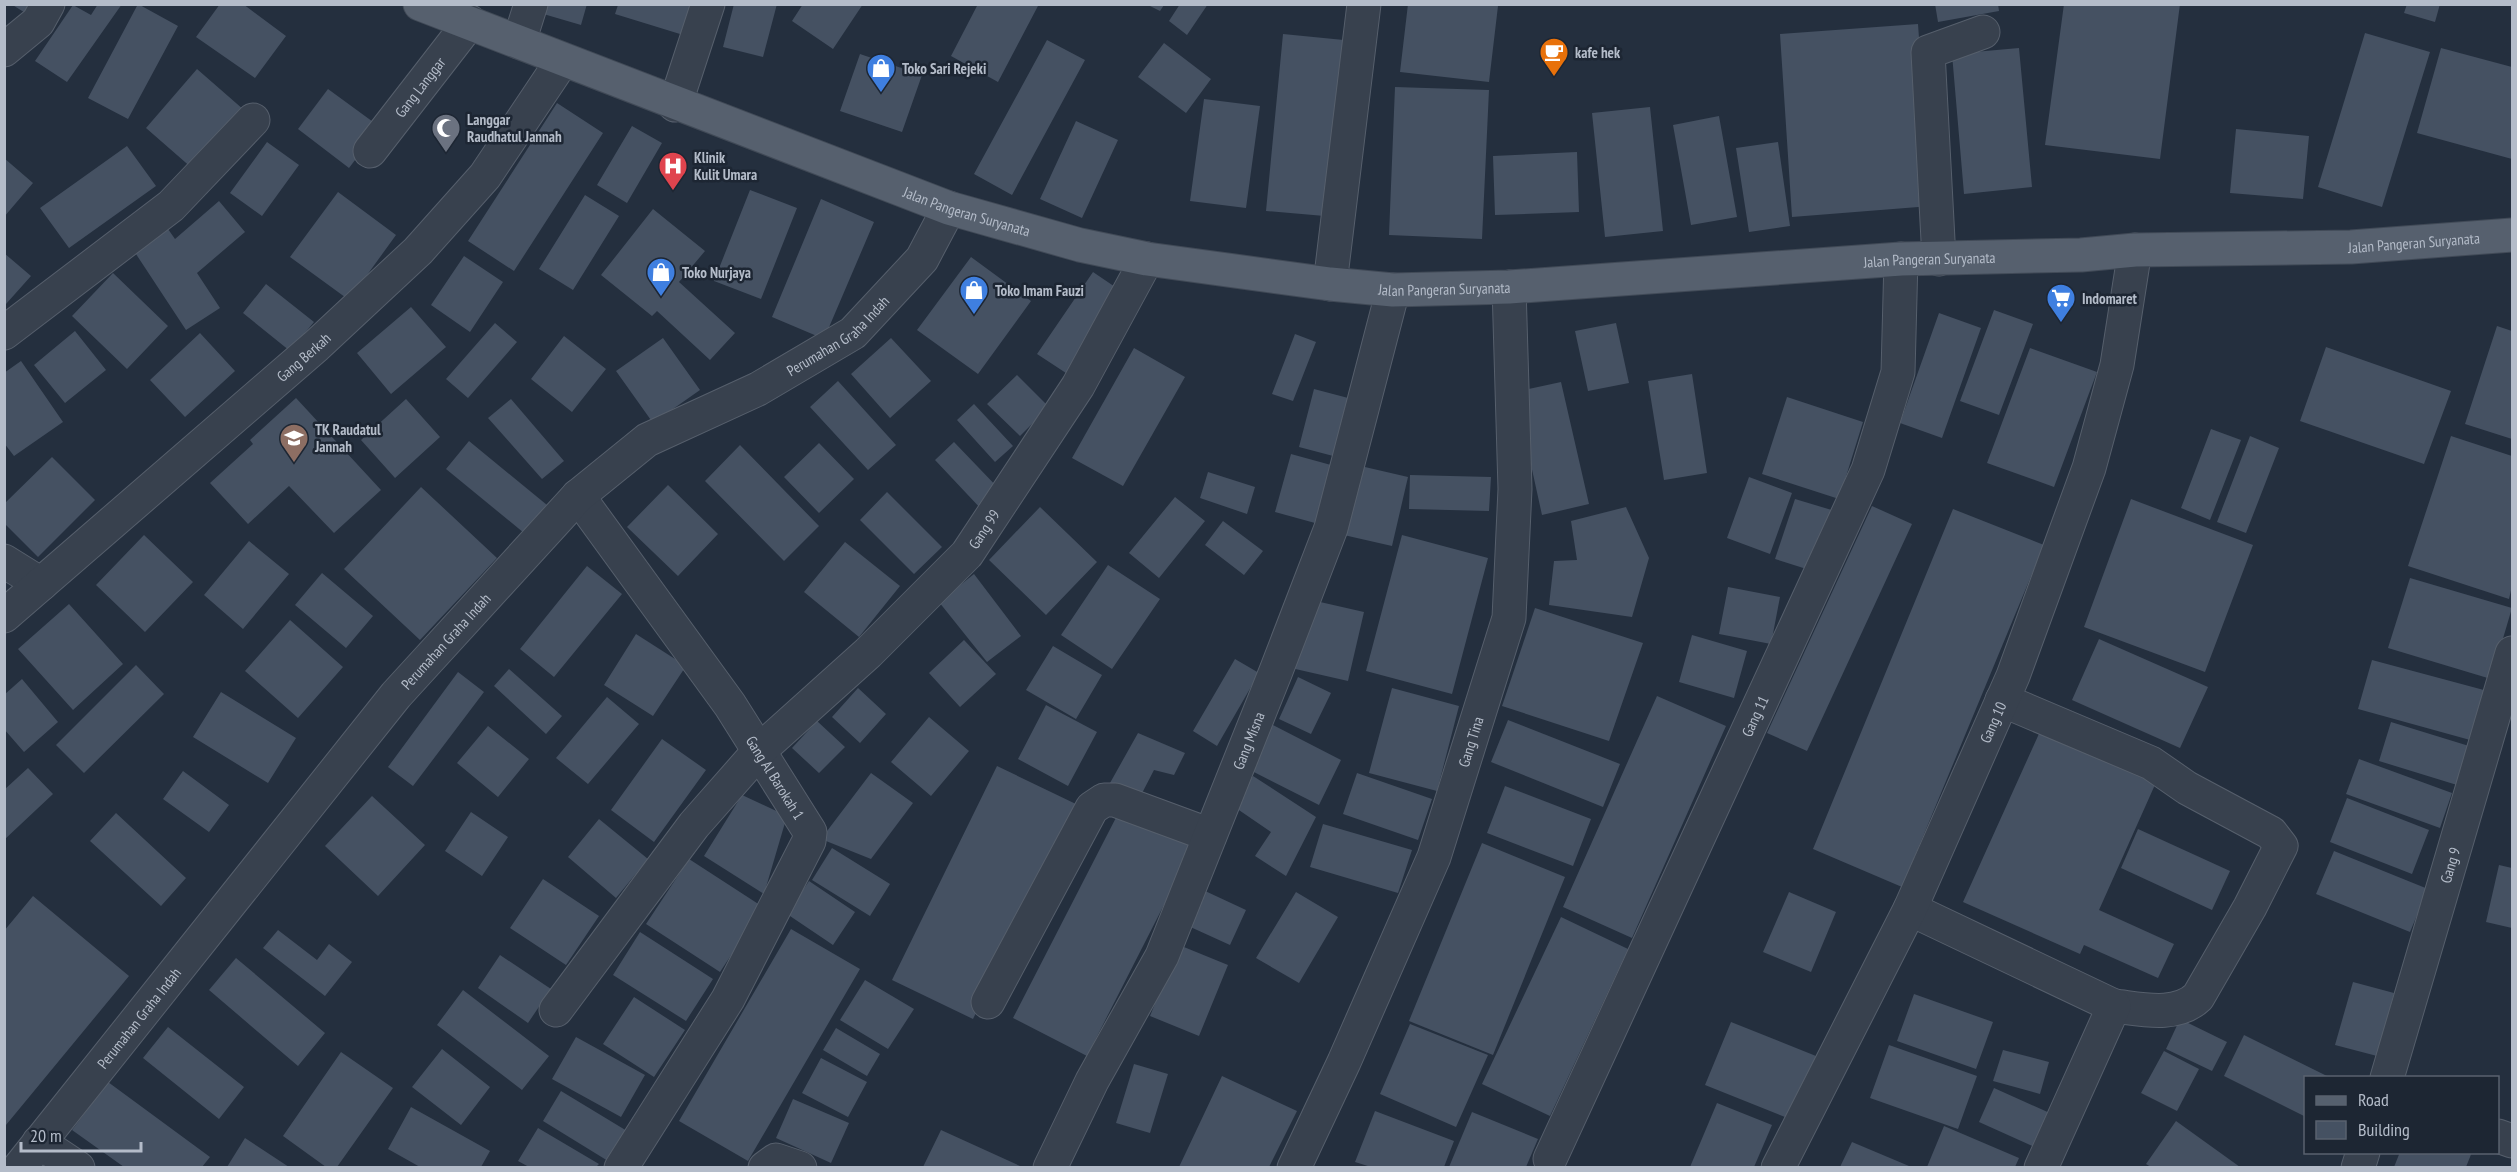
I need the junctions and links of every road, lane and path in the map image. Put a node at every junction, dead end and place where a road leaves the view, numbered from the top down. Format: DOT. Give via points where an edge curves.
graph roads {
  1 [pos="48,4"];
  2 [pos="420,4"];
  3 [pos="531,4"];
  4 [pos="708,4"];
  5 [pos="1364,4"];
  6 [pos="470,22"];
  7 [pos="1983,32"];
  8 [pos="519,42"];
  9 [pos="4,50"];
  10 [pos="562,61"];
  11 [pos="675,105"];
  12 [pos="253,120"];
  13 [pos="370,151"];
  14 [pos="949,208"];
  15 [pos="2511,232"];
  16 [pos="2135,250"];
  17 [pos="1147,259"];
  18 [pos="1901,259"];
  19 [pos="1939,259"];
  20 [pos="1330,284"];
  21 [pos="1509,287"];
  22 [pos="1393,290"];
  23 [pos="4,333"];
  24 [pos="578,496"];
  25 [pos="4,561"];
  26 [pos="41,584"];
  27 [pos="4,616"];
  28 [pos="2512,653"];
  29 [pos="2002,700"];
  30 [pos="760,750"];
  31 [pos="1210,835"];
  32 [pos="1910,909"];
  33 [pos="988,1002"];
  34 [pos="2114,1006"];
  35 [pos="556,1010"];
  36 [pos="2387,1076"];
  37 [pos="39,1142"];
  38 [pos="1550,1159"];
  39 [pos="19,1167"];
  40 [pos="78,1167"];
  41 [pos="621,1167"];
  42 [pos="765,1167"];
  43 [pos="800,1167"];
  44 [pos="1050,1167"];
  45 [pos="1294,1167"];
  46 [pos="1778,1167"];
  47 [pos="2041,1167"];
  1 -- 9 [label="street" via="38,22"];
  2 -- 6 [label="main road, Jalan Pangeran Suryanata"];
  3 -- 8 [label="street"];
  4 -- 11 [label="street"];
  5 -- 20 [label="street"];
  6 -- 8 [label="main road, Jalan Pangeran Suryanata"];
  6 -- 13 [label="street, Gang Langgar"];
  7 -- 19 [label="street" via="1928,52"];
  8 -- 10 [label="main road, Jalan Pangeran Suryanata"];
  10 -- 11 [label="main road, Jalan Pangeran Suryanata"];
  10 -- 26 [label="street, Gang Berkah" via="485,176 418,251 316,346"];
  11 -- 14 [label="main road, Jalan Pangeran Suryanata"];
  12 -- 23 [label="street" via="171,206"];
  14 -- 17 [label="main road, Jalan Pangeran Suryanata" via="1080,245"];
  14 -- 24 [label="street, Perumahan Graha Indah" via="922,259 853,333 758,389 647,440"];
  15 -- 16 [label="main road, Jalan Pangeran Suryanata" via="2350,247"];
  16 -- 19 [label="main road, Jalan Pangeran Suryanata"];
  16 -- 29 [label="street, Gang 10" via="2117,365 2089,468"];
  17 -- 20 [label="main road, Jalan Pangeran Suryanata"];
  17 -- 30 [label="street, Gang 99" via="1078,386 967,554 868,653"];
  18 -- 19 [label="main road, Jalan Pangeran Suryanata"];
  18 -- 21 [label="main road, Jalan Pangeran Suryanata"];
  18 -- 38 [label="street, Gang 11" via="1898,372 1868,470"];
  20 -- 22 [label="main road, Jalan Pangeran Suryanata"];
  21 -- 22 [label="main road, Jalan Pangeran Suryanata"];
  21 -- 45 [label="street, Gang Tina" via="1515,489 1509,618 1434,857"];
  22 -- 31 [label="street, Gang Misna" via="1331,528"];
  24 -- 30 [label="street, Gang Al Barokah 1"];
  24 -- 37 [label="street, Perumahan Graha Indah" via="396,695"];
  25 -- 26 [label="street"];
  26 -- 27 [label="street, Gang Berkah"];
  28 -- 36 [label="street, Gang 9"];
  29 -- 32 [label="street, Gang 10"];
  29 -- 34 [label="street" via="2151,763 2187,788 2271,833 2281,846 2198,997 2174,1010"];
  30 -- 35 [label="street, Gang 99" via="694,825"];
  30 -- 41 [label="street, Gang Al Barokah 1" via="810,832 809,841 728,999"];
  31 -- 33 [label="street" via="1115,800 1092,808"];
  31 -- 44 [label="street, Gang Misna" via="1162,956 1092,1080"];
  32 -- 34 [label="street"];
  32 -- 46 [label="street, Gang 10"];
  34 -- 47 [label="street"];
  37 -- 39 [label="street, Perumahan Graha Indah"];
  37 -- 40 [label="street"];
  42 -- 43 [label="street" via="776,1160"];
}
